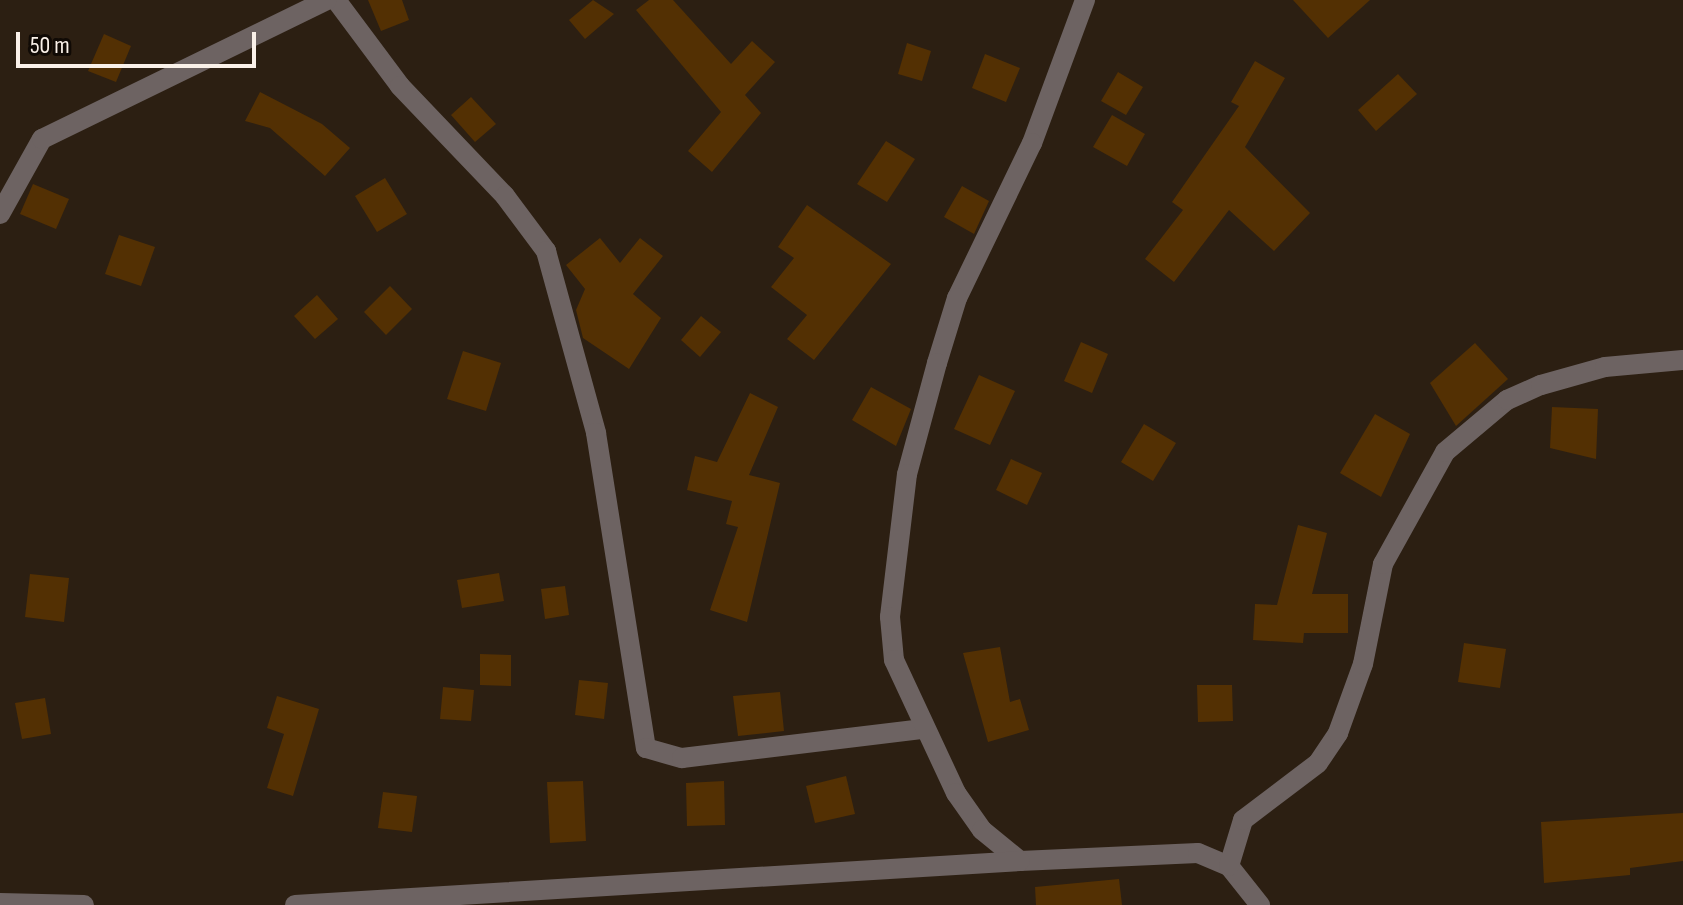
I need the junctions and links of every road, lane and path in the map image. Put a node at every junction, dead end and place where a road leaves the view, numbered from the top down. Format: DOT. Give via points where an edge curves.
graph roads {
  1 [pos="327,0"];
  2 [pos="336,0"];
  3 [pos="1085,0"];
  4 [pos="0,214"];
  5 [pos="1683,360"];
  6 [pos="923,729"];
  7 [pos="1020,861"];
  8 [pos="1229,866"];
  9 [pos="0,903"];
  10 [pos="84,905"];
  11 [pos="295,905"];
  12 [pos="1260,905"];
  1 -- 4 [label="street" via="42,139"];
  2 -- 6 [label="street" via="400,86 505,196 546,251 596,433 646,748 682,758"];
  3 -- 6 [label="street" via="1049,104 957,298 907,474 890,617 894,660"];
  5 -- 8 [label="street" via="1605,367 1541,385 1507,400 1445,452 1383,564 1363,664 1338,733 1318,763 1243,820"];
  6 -- 7 [label="street" via="982,830"];
  7 -- 8 [label="street" via="1165,849"];
  7 -- 11 [label="street"];
  8 -- 12 [label="street"];
  9 -- 10 [label="street"];
}
